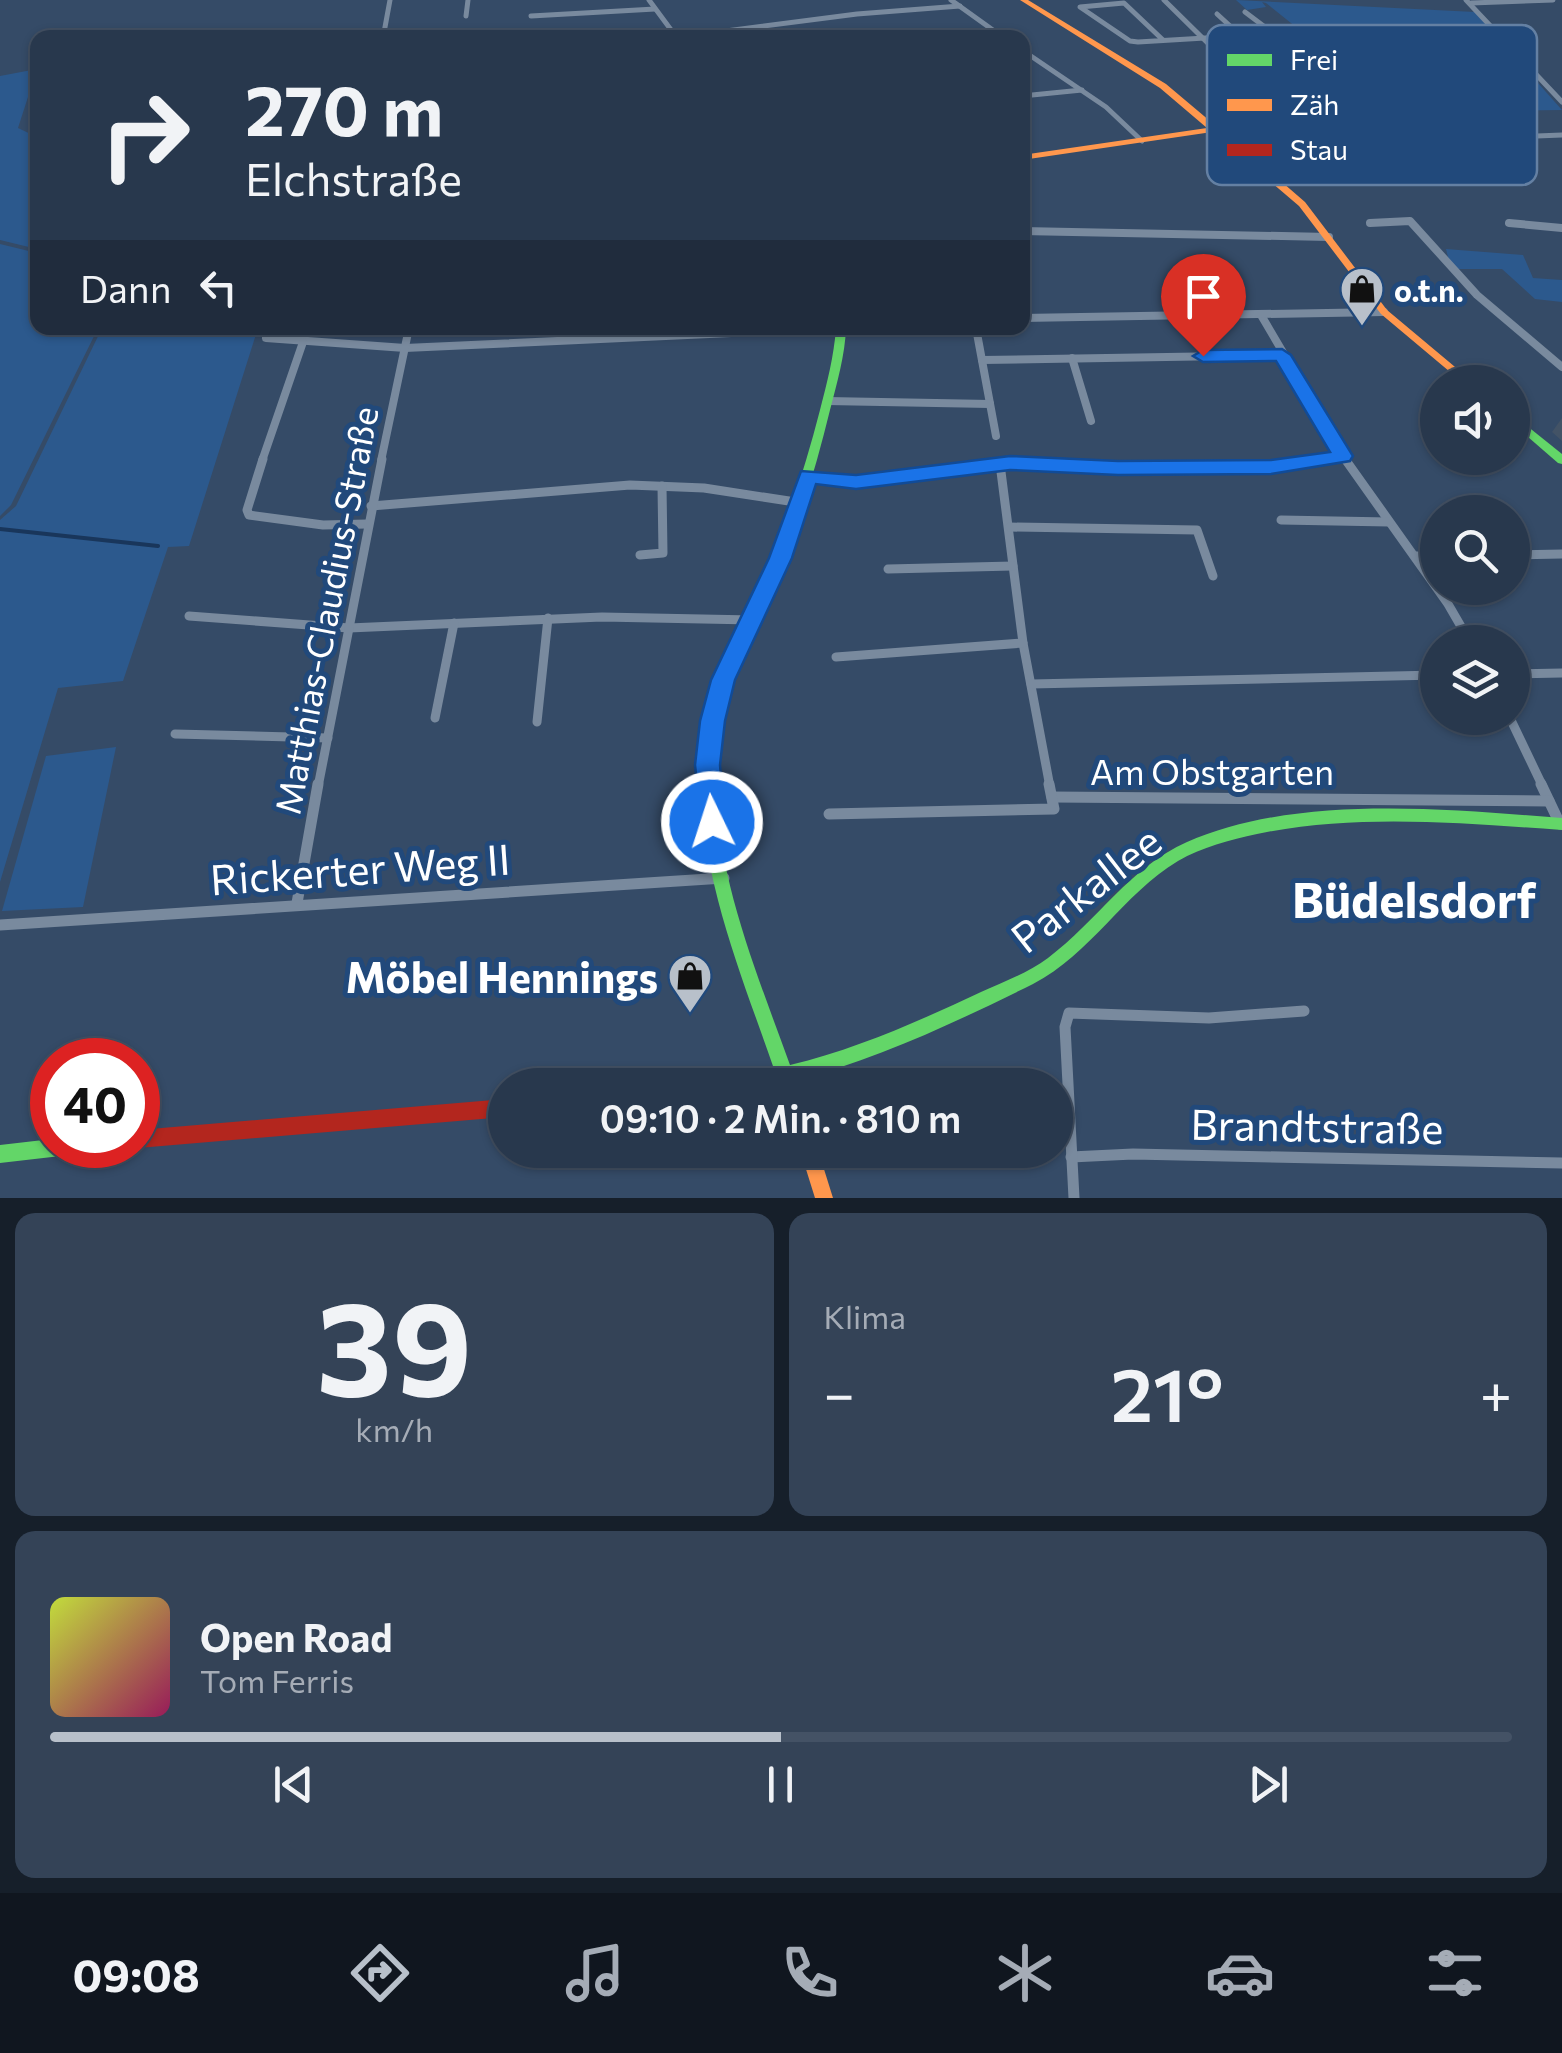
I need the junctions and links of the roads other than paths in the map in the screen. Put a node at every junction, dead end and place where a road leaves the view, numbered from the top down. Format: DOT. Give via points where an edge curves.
graph roads {
  1 [pos="390,0"];
  2 [pos="468,0"];
  3 [pos="649,0"];
  4 [pos="951,0"];
  5 [pos="1023,0"];
  6 [pos="1164,0"];
  7 [pos="1553,0"];
  8 [pos="1468,1"];
  9 [pos="960,6"];
  10 [pos="656,8"];
  11 [pos="1244,12"];
  12 [pos="1217,14"];
  13 [pos="466,16"];
  14 [pos="531,16"];
  15 [pos="1229,25"];
  16 [pos="1262,25"];
  17 [pos="1491,25"];
  18 [pos="384,30"];
  19 [pos="670,30"];
  20 [pos="730,30"];
  21 [pos="993,30"];
  22 [pos="1199,38"];
  23 [pos="1207,38"];
  24 [pos="1163,40"];
  25 [pos="1207,45"];
  26 [pos="1030,55"];
  27 [pos="1537,72"];
  28 [pos="1082,90"];
  29 [pos="1558,93"];
  30 [pos="1030,95"];
  31 [pos="1562,102"];
  32 [pos="1207,123"];
  33 [pos="1207,130"];
  34 [pos="1562,135"];
  35 [pos="1537,136"];
  36 [pos="1142,142"];
  37 [pos="1030,157"];
  38 [pos="1280,185"];
  39 [pos="1370,223"];
  40 [pos="1509,223"];
  41 [pos="1562,228"];
  42 [pos="1030,232"];
  43 [pos="1328,237"];
  44 [pos="1384,312"];
  45 [pos="1261,316"];
  46 [pos="1030,318"];
  47 [pos="267,335"];
  48 [pos="408,335"];
  49 [pos="688,335"];
  50 [pos="839,335"];
  51 [pos="977,335"];
  52 [pos="303,342"];
  53 [pos="405,348"];
  54 [pos="1282,355"];
  55 [pos="1072,358"];
  56 [pos="982,360"];
  57 [pos="1448,365"];
  58 [pos="1562,367"];
  59 [pos="827,402"];
  60 [pos="990,404"];
  61 [pos="1091,421"];
  62 [pos="1530,432"];
  63 [pos="996,436"];
  64 [pos="1343,456"];
  65 [pos="1562,460"];
  66 [pos="1000,464"];
  67 [pos="809,476"];
  68 [pos="662,486"];
  69 [pos="802,502"];
  70 [pos="370,506"];
  71 [pos="1281,520"];
  72 [pos="1389,522"];
  73 [pos="367,524"];
  74 [pos="1010,527"];
  75 [pos="1562,554"];
  76 [pos="640,555"];
  77 [pos="1530,555"];
  78 [pos="1414,556"];
  79 [pos="1420,556"];
  80 [pos="1013,566"];
  81 [pos="888,570"];
  82 [pos="1213,576"];
  83 [pos="190,616"];
  84 [pos="548,618"];
  85 [pos="753,620"];
  86 [pos="454,623"];
  87 [pos="1459,625"];
  88 [pos="346,628"];
  89 [pos="1023,642"];
  90 [pos="836,657"];
  91 [pos="1562,673"];
  92 [pos="1530,674"];
  93 [pos="1420,675"];
  94 [pos="1032,684"];
  95 [pos="435,718"];
  96 [pos="537,722"];
  97 [pos="175,734"];
  98 [pos="1518,735"];
  99 [pos="328,738"];
  100 [pos="1052,797"];
  101 [pos="1549,801"];
  102 [pos="829,814"];
  103 [pos="1561,824"];
  104 [pos="724,878"];
  105 [pos="297,903"];
  106 [pos="0,925"];
  107 [pos="1304,1011"];
  108 [pos="1069,1013"];
  109 [pos="783,1068"];
  110 [pos="823,1068"];
  111 [pos="1067,1068"];
  112 [pos="488,1109"];
  113 [pos="160,1137"];
  114 [pos="30,1151"];
  115 [pos="0,1154"];
  116 [pos="1073,1157"];
  117 [pos="1562,1163"];
  118 [pos="815,1168"];
  119 [pos="1072,1168"];
  120 [pos="824,1198"];
  121 [pos="1074,1198"];
  1 -- 18 [label="street"];
  2 -- 13 [label="street"];
  3 -- 10 [label="street"];
  4 -- 9 [label="street"];
  5 -- 32 [label="street" via="1164,86"];
  6 -- 22 [label="street"];
  7 -- 8 [label="street"];
  8 -- 17 [label="street"];
  9 -- 20 [label="street"];
  9 -- 21 [label="street"];
  10 -- 14 [label="street"];
  10 -- 19 [label="street"];
  11 -- 16 [label="street"];
  12 -- 15 [label="street"];
  22 -- 23 [label="street"];
  22 -- 24 [label="street"];
  22 -- 25 [label="street"];
  24 -- 24 [label="street" via="1130,41 1080,7 1124,3"];
  26 -- 28 [label="street"];
  27 -- 29 [label="street"];
  28 -- 30 [label="street"];
  28 -- 36 [label="street"];
  29 -- 31 [label="street"];
  33 -- 36 [label="street"];
  34 -- 35 [label="street"];
  36 -- 37 [label="street"];
  38 -- 43 [label="street"];
  39 -- 58 [label="street" via="1410,221 1477,295"];
  40 -- 41 [label="street"];
  42 -- 43 [label="street"];
  43 -- 44 [label="street"];
  44 -- 45 [label="street"];
  44 -- 57 [label="street"];
  45 -- 46 [label="street"];
  45 -- 54 [label="street"];
  47 -- 52 [label="street"];
  48 -- 53 [label="street, Matthias-Claudius-Straße"];
  49 -- 53 [label="street"];
  50 -- 59 [label="street"];
  51 -- 56 [label="street"];
  52 -- 53 [label="street"];
  52 -- 73 [label="street" via="247,510 323,524"];
  53 -- 70 [label="street, Matthias-Claudius-Straße"];
  54 -- 55 [label="street"];
  54 -- 64 [label="street"];
  55 -- 56 [label="street"];
  55 -- 61 [label="street"];
  56 -- 60 [label="street"];
  59 -- 60 [label="street"];
  59 -- 67 [label="street"];
  60 -- 63 [label="street"];
  62 -- 65 [label="street"];
  64 -- 66 [label="street" via="1271,467"];
  64 -- 72 [label="street"];
  66 -- 67 [label="street" via="856,482"];
  66 -- 74 [label="street"];
  67 -- 69 [label="street"];
  68 -- 69 [label="street"];
  68 -- 70 [label="street"];
  68 -- 76 [label="street" via="664,553"];
  69 -- 85 [label="street"];
  70 -- 73 [label="street, Matthias-Claudius-Straße"];
  71 -- 72 [label="street"];
  72 -- 78 [label="street"];
  73 -- 88 [label="street, Matthias-Claudius-Straße"];
  74 -- 80 [label="street"];
  74 -- 82 [label="street" via="1196,530"];
  75 -- 77 [label="street"];
  78 -- 79 [label="street"];
  78 -- 87 [label="street"];
  80 -- 81 [label="street"];
  80 -- 89 [label="street"];
  83 -- 88 [label="street"];
  84 -- 85 [label="street" via="689,614"];
  84 -- 86 [label="street"];
  84 -- 96 [label="street"];
  85 -- 104 [label="street" via="723,680 712,721 710,803"];
  86 -- 88 [label="street"];
  86 -- 95 [label="street"];
  88 -- 99 [label="street, Matthias-Claudius-Straße"];
  89 -- 90 [label="street"];
  89 -- 94 [label="street"];
  91 -- 92 [label="street"];
  93 -- 94 [label="street"];
  94 -- 100 [label="street"];
  97 -- 99 [label="street"];
  98 -- 101 [label="street"];
  99 -- 105 [label="street, Matthias-Claudius-Straße"];
  100 -- 101 [label="street, Am Obstgarten"];
  100 -- 102 [label="street, Am Obstgarten" via="1054,809"];
  101 -- 103 [label="street"];
  103 -- 110 [label="street, Parkallee" via="1326,820 1204,841 1171,854 1126,890 1054,963 899,1040"];
  104 -- 105 [label="street, Rickerter Weg II"];
  104 -- 109 [label="street"];
  105 -- 106 [label="street, Rickerter Weg II"];
  107 -- 108 [label="street" via="1210,1018"];
  108 -- 111 [label="street"];
  112 -- 113 [label="street"];
  114 -- 115 [label="street"];
  116 -- 117 [label="street, Brandtstraße"];
  118 -- 120 [label="street"];
  119 -- 121 [label="street"];
}
